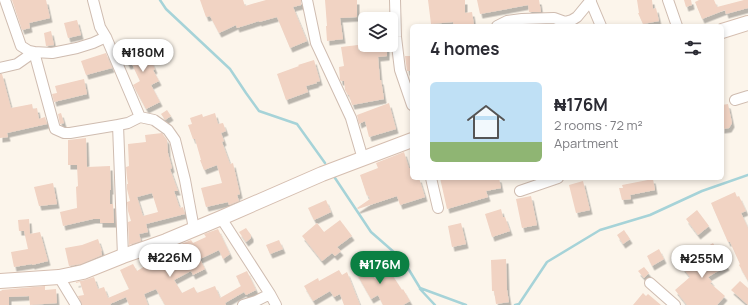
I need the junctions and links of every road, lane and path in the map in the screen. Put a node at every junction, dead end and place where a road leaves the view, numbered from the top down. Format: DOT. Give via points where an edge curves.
graph roads {
  1 [pos="5,0"];
  2 [pos="93,0"];
  3 [pos="307,0"];
  4 [pos="395,0"];
  5 [pos="591,0"];
  6 [pos="668,0"];
  7 [pos="748,23"];
  8 [pos="501,24"];
  9 [pos="600,24"];
  10 [pos="676,24"];
  11 [pos="724,30"];
  12 [pos="106,37"];
  13 [pos="21,46"];
  14 [pos="34,52"];
  15 [pos="17,64"];
  16 [pos="0,68"];
  17 [pos="748,96"];
  18 [pos="410,99"];
  19 [pos="735,100"];
  20 [pos="140,117"];
  21 [pos="118,125"];
  22 [pos="410,141"];
  23 [pos="363,159"];
  24 [pos="431,180"];
  25 [pos="552,180"];
  26 [pos="520,191"];
  27 [pos="438,208"];
  28 [pos="221,218"];
  29 [pos="194,229"];
  30 [pos="123,256"];
  31 [pos="59,277"];
  32 [pos="0,281"];
  33 [pos="650,282"];
  34 [pos="270,294"];
  35 [pos="76,305"];
  36 [pos="243,305"];
  37 [pos="276,305"];
  38 [pos="674,305"];
  1 -- 13 [label="street"];
  2 -- 12 [label="street" via="100,27"];
  3 -- 23 [label="street" via="316,43 351,118"];
  4 -- 18 [label="street" via="400,70"];
  5 -- 8 [label="street" via="577,17 565,22 554,18 522,19"];
  5 -- 9 [label="street"];
  6 -- 10 [label="street"];
  7 -- 11 [label="street"];
  12 -- 14 [label="street" via="77,48 52,53"];
  12 -- 20 [label="street"];
  13 -- 14 [label="street"];
  13 -- 15 [label="street"];
  14 -- 15 [label="street"];
  14 -- 21 [label="street" via="55,129 70,133"];
  15 -- 16 [label="street"];
  17 -- 19 [label="street"];
  20 -- 21 [label="street"];
  20 -- 29 [label="street" via="154,120 168,130 176,140"];
  21 -- 30 [label="street"];
  22 -- 23 [label="street"];
  23 -- 28 [label="street"];
  24 -- 27 [label="street"];
  25 -- 26 [label="street"];
  28 -- 29 [label="street"];
  28 -- 34 [label="street"];
  29 -- 30 [label="street"];
  30 -- 31 [label="street" via="82,272"];
  31 -- 32 [label="street"];
  31 -- 35 [label="street"];
  33 -- 38 [label="street"];
  34 -- 36 [label="street"];
  34 -- 37 [label="street"];
}
